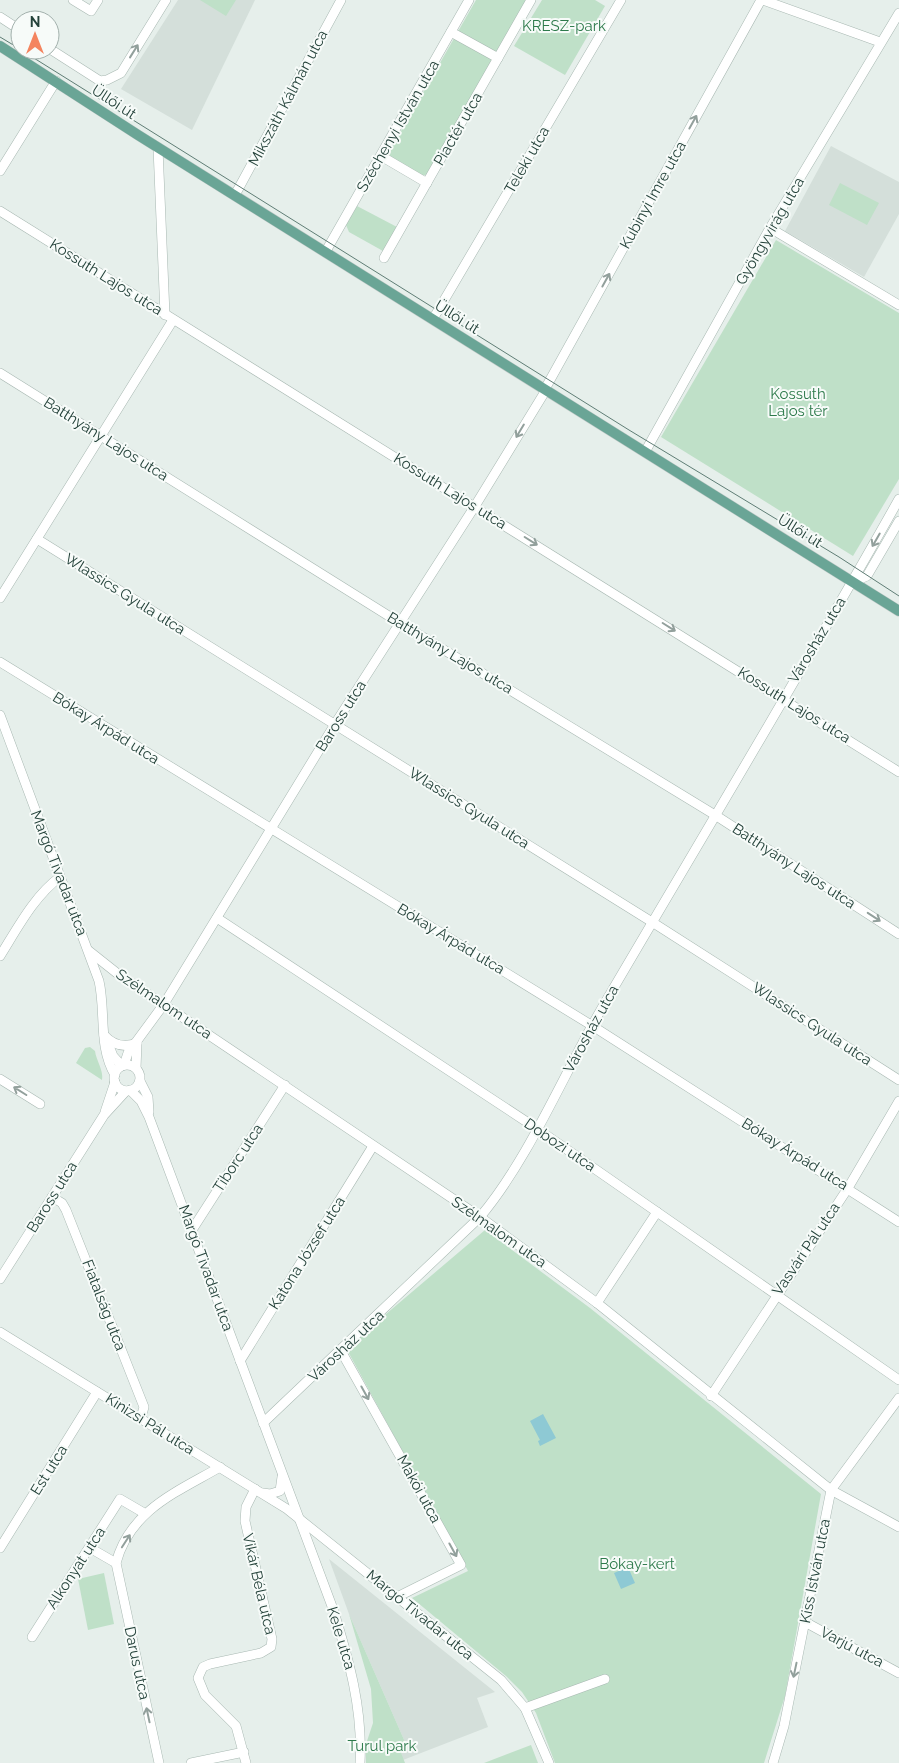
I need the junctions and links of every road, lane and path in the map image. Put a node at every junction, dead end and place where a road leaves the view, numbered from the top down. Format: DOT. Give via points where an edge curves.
graph roads {
  1 [pos="73,0"];
  2 [pos="98,0"];
  3 [pos="166,0"];
  4 [pos="342,0"];
  5 [pos="469,0"];
  6 [pos="531,0"];
  7 [pos="620,0"];
  8 [pos="762,0"];
  9 [pos="899,13"];
  10 [pos="896,25"];
  11 [pos="451,32"];
  12 [pos="880,42"];
  13 [pos="0,46"];
  14 [pos="60,55"];
  15 [pos="498,58"];
  16 [pos="56,81"];
  17 [pos="158,148"];
  18 [pos="381,156"];
  19 [pos="0,171"];
  20 [pos="427,183"];
  21 [pos="234,195"];
  22 [pos="0,211"];
  23 [pos="770,228"];
  24 [pos="326,251"];
  25 [pos="384,258"];
  26 [pos="899,305"];
  27 [pos="169,318"];
  28 [pos="433,319"];
  29 [pos="0,373"];
  30 [pos="545,390"];
  31 [pos="101,436"];
  32 [pos="645,452"];
  33 [pos="899,499"];
  34 [pos="475,506"];
  35 [pos="886,522"];
  36 [pos="897,524"];
  37 [pos="37,539"];
  38 [pos="853,582"];
  39 [pos="0,598"];
  40 [pos="899,611"];
  41 [pos="400,623"];
  42 [pos="0,662"];
  43 [pos="783,697"];
  44 [pos="0,715"];
  45 [pos="335,724"];
  46 [pos="4,736"];
  47 [pos="899,772"];
  48 [pos="715,815"];
  49 [pos="272,830"];
  50 [pos="60,877"];
  51 [pos="217,918"];
  52 [pos="652,922"];
  53 [pos="899,934"];
  54 [pos="89,951"];
  55 [pos="0,956"];
  56 [pos="164,1004"];
  57 [pos="591,1025"];
  58 [pos="104,1035"];
  59 [pos="138,1043"];
  60 [pos="123,1066"];
  61 [pos="136,1068"];
  62 [pos="0,1079"];
  63 [pos="115,1079"];
  64 [pos="899,1080"];
  65 [pos="140,1081"];
  66 [pos="285,1085"];
  67 [pos="128,1091"];
  68 [pos="899,1101"];
  69 [pos="40,1104"];
  70 [pos="104,1115"];
  71 [pos="149,1117"];
  72 [pos="536,1128"];
  73 [pos="374,1146"];
  74 [pos="848,1188"];
  75 [pos="52,1197"];
  76 [pos="657,1212"];
  77 [pos="480,1217"];
  78 [pos="899,1222"];
  79 [pos="192,1230"];
  80 [pos="0,1279"];
  81 [pos="776,1293"];
  82 [pos="597,1303"];
  83 [pos="0,1332"];
  84 [pos="342,1351"];
  85 [pos="240,1361"];
  86 [pos="899,1380"];
  87 [pos="97,1392"];
  88 [pos="711,1396"];
  89 [pos="899,1398"];
  90 [pos="141,1418"];
  91 [pos="264,1424"];
  92 [pos="220,1467"];
  93 [pos="282,1474"];
  94 [pos="831,1490"];
  95 [pos="258,1491"];
  96 [pos="144,1513"];
  97 [pos="299,1518"];
  98 [pos="899,1526"];
  99 [pos="0,1548"];
  100 [pos="90,1548"];
  101 [pos="116,1563"];
  102 [pos="397,1597"];
  103 [pos="805,1622"];
  104 [pos="32,1637"];
  105 [pos="899,1673"];
  106 [pos="604,1678"];
  107 [pos="525,1708"];
  108 [pos="244,1752"];
  109 [pos="159,1763"];
  110 [pos="191,1763"];
  111 [pos="246,1763"];
  112 [pos="360,1763"];
  113 [pos="549,1763"];
  114 [pos="773,1763"];
  1 -- 2 [label="street" via="91,11"];
  14 -- 3 [label="street, one-way" via="100,81 121,73"];
  4 -- 21 [label="street, Mikszáth Kálmán utca"];
  5 -- 11 [label="street, Széchenyi István utca"];
  6 -- 15 [label="street, Piactér utca"];
  7 -- 28 [label="street, Teleki utca"];
  8 -- 12 [label="street"];
  30 -- 8 [label="street, Kubinyi Imre utca, one-way"];
  9 -- 10 [label="street, Gyöngyvirág utca"];
  10 -- 12 [label="street, Gyöngyvirág utca"];
  11 -- 15 [label="street"];
  11 -- 18 [label="street, Széchenyi István utca"];
  12 -- 23 [label="street, Gyöngyvirág utca"];
  13 -- 16 [label="main road, Üllői út"];
  15 -- 20 [label="street, Piactér utca"];
  16 -- 17 [label="main road, Üllői út"];
  16 -- 19 [label="street"];
  17 -- 21 [label="main road, Üllői út"];
  17 -- 27 [label="street"];
  18 -- 20 [label="street"];
  18 -- 24 [label="street, Széchenyi István utca"];
  20 -- 25 [label="street, Piactér utca"];
  21 -- 24 [label="main road, Üllői út"];
  22 -- 27 [label="street, Kossuth Lajos utca"];
  23 -- 26 [label="street"];
  23 -- 32 [label="street, Gyöngyvirág utca"];
  24 -- 28 [label="main road, Üllői út"];
  27 -- 31 [label="street"];
  27 -- 34 [label="street, Kossuth Lajos utca"];
  28 -- 30 [label="main road, Üllői út"];
  29 -- 31 [label="street, Batthyány Lajos utca"];
  30 -- 32 [label="main road, Üllői út"];
  30 -- 34 [label="street, Baross utca, one-way"];
  31 -- 37 [label="street"];
  31 -- 41 [label="street, Batthyány Lajos utca"];
  32 -- 38 [label="main road, Üllői út"];
  33 -- 35 [label="street, Városház utca"];
  34 -- 41 [label="street, Baross utca"];
  34 -- 43 [label="street, Kossuth Lajos utca, one-way"];
  35 -- 36 [label="street"];
  35 -- 38 [label="street, Városház utca, one-way"];
  36 -- 38 [label="street" via="868,576"];
  37 -- 39 [label="street"];
  37 -- 45 [label="street, Wlassics Gyula utca"];
  38 -- 40 [label="main road, Üllői út"];
  38 -- 43 [label="street, Városház utca"];
  41 -- 45 [label="street, Baross utca"];
  41 -- 48 [label="street, Batthyány Lajos utca"];
  42 -- 49 [label="street, Bókay Árpád utca"];
  43 -- 47 [label="street, Kossuth Lajos utca"];
  43 -- 48 [label="street, Városház utca"];
  44 -- 46 [label="street, Margó Tivadar utca"];
  45 -- 49 [label="street, Baross utca"];
  45 -- 52 [label="street, Wlassics Gyula utca"];
  46 -- 50 [label="street, Margó Tivadar utca"];
  48 -- 52 [label="street, Városház utca"];
  48 -- 53 [label="street, Batthyány Lajos utca, one-way"];
  49 -- 51 [label="street, Baross utca"];
  49 -- 57 [label="street, Bókay Árpád utca"];
  50 -- 54 [label="street, Margó Tivadar utca"];
  50 -- 55 [label="street" via="31,908"];
  51 -- 56 [label="street, Baross utca"];
  51 -- 72 [label="street, Dobozi utca"];
  52 -- 57 [label="street, Városház utca"];
  52 -- 64 [label="street, Wlassics Gyula utca"];
  54 -- 56 [label="street, Szélmalom utca"];
  54 -- 58 [label="street, Margó Tivadar utca" via="102,994"];
  56 -- 59 [label="street, Baross utca"];
  56 -- 66 [label="street, Szélmalom utca"];
  57 -- 72 [label="street, Városház utca"];
  57 -- 74 [label="street, Bókay Árpád utca"];
  58 -- 59 [label="street" via="117,1044"];
  58 -- 60 [label="street, Margó Tivadar utca" via="113,1056"];
  58 -- 63 [label="street, Margó Tivadar utca" via="107,1060"];
  59 -- 60 [label="street, Baross utca" via="128,1053"];
  59 -- 61 [label="street, Baross utca"];
  60 -- 61 [label="street"];
  60 -- 63 [label="street"];
  61 -- 65 [label="street"];
  69 -- 62 [label="street, one-way"];
  63 -- 67 [label="street" via="119,1088"];
  63 -- 70 [label="street, Baross utca"];
  65 -- 67 [label="street"];
  65 -- 71 [label="street, Margó Tivadar utca" via="148,1097"];
  66 -- 73 [label="street, Szélmalom utca"];
  66 -- 79 [label="street, Tiborc utca"];
  67 -- 70 [label="street, Baross utca"];
  67 -- 71 [label="street, Margó Tivadar utca" via="141,1101"];
  68 -- 74 [label="street, Vasvári Pál utca"];
  70 -- 75 [label="street, Baross utca"];
  71 -- 79 [label="street, Margó Tivadar utca"];
  72 -- 76 [label="street, Dobozi utca"];
  72 -- 77 [label="street, Városház utca" via="494,1201"];
  73 -- 77 [label="street, Szélmalom utca"];
  73 -- 85 [label="street, Katona József utca"];
  74 -- 78 [label="street, Bókay Árpád utca"];
  74 -- 81 [label="street, Vasvári Pál utca"];
  75 -- 80 [label="street, Baross utca"];
  75 -- 90 [label="street, Fiatalság utca" via="66,1210 144,1407"];
  76 -- 81 [label="street, Dobozi utca"];
  76 -- 82 [label="street"];
  77 -- 82 [label="street, Szélmalom utca"];
  77 -- 84 [label="street, Városház utca"];
  79 -- 85 [label="street, Margó Tivadar utca"];
  81 -- 86 [label="street, Dobozi utca"];
  81 -- 88 [label="street, Vasvári Pál utca"];
  82 -- 88 [label="street, Szélmalom utca"];
  83 -- 87 [label="street, Kinizsi Pál utca"];
  84 -- 91 [label="street, Városház utca"];
  84 -- 102 [label="street, Makói utca, one-way" via="461,1565"];
  85 -- 91 [label="street, Margó Tivadar utca"];
  87 -- 90 [label="street, Kinizsi Pál utca"];
  87 -- 99 [label="street, Est utca"];
  88 -- 94 [label="street, Szélmalom utca"];
  89 -- 94 [label="street, Kiss István utca"];
  90 -- 92 [label="street, Kinizsi Pál utca"];
  91 -- 93 [label="street, Margó Tivadar utca"];
  92 -- 95 [label="street, Kinizsi Pál utca"];
  92 -- 96 [label="street"];
  93 -- 95 [label="street" via="280,1491 270,1494"];
  93 -- 97 [label="street, Margó Tivadar utca"];
  94 -- 98 [label="street, Szélmalom utca"];
  94 -- 103 [label="street, Kiss István utca"];
  95 -- 97 [label="street, Kinizsi Pál utca"];
  95 -- 108 [label="street, Vikár Béla utca" via="246,1506 244,1521 272,1639 271,1647 261,1653 210,1664 204,1667 198,1678 205,1695 236,1726"];
  96 -- 100 [label="street, Alkonyat utca" via="120,1499"];
  101 -- 96 [label="street, one-way" via="120,1550"];
  97 -- 102 [label="street, Margó Tivadar utca"];
  97 -- 112 [label="street, Kele utca" via="351,1665 359,1715"];
  100 -- 101 [label="street"];
  100 -- 104 [label="street, Alkonyat utca"];
  109 -- 101 [label="street, Darus utca, one-way"];
  102 -- 107 [label="street, Margó Tivadar utca" via="500,1680"];
  103 -- 105 [label="street, Varjú utca"];
  103 -- 114 [label="street, Kiss István utca, one-way" via="784,1726"];
  106 -- 107 [label="street"];
  107 -- 113 [label="street, Margó Tivadar utca"];
  108 -- 110 [label="street"];
  108 -- 111 [label="street, Vikár Béla utca"];
}
